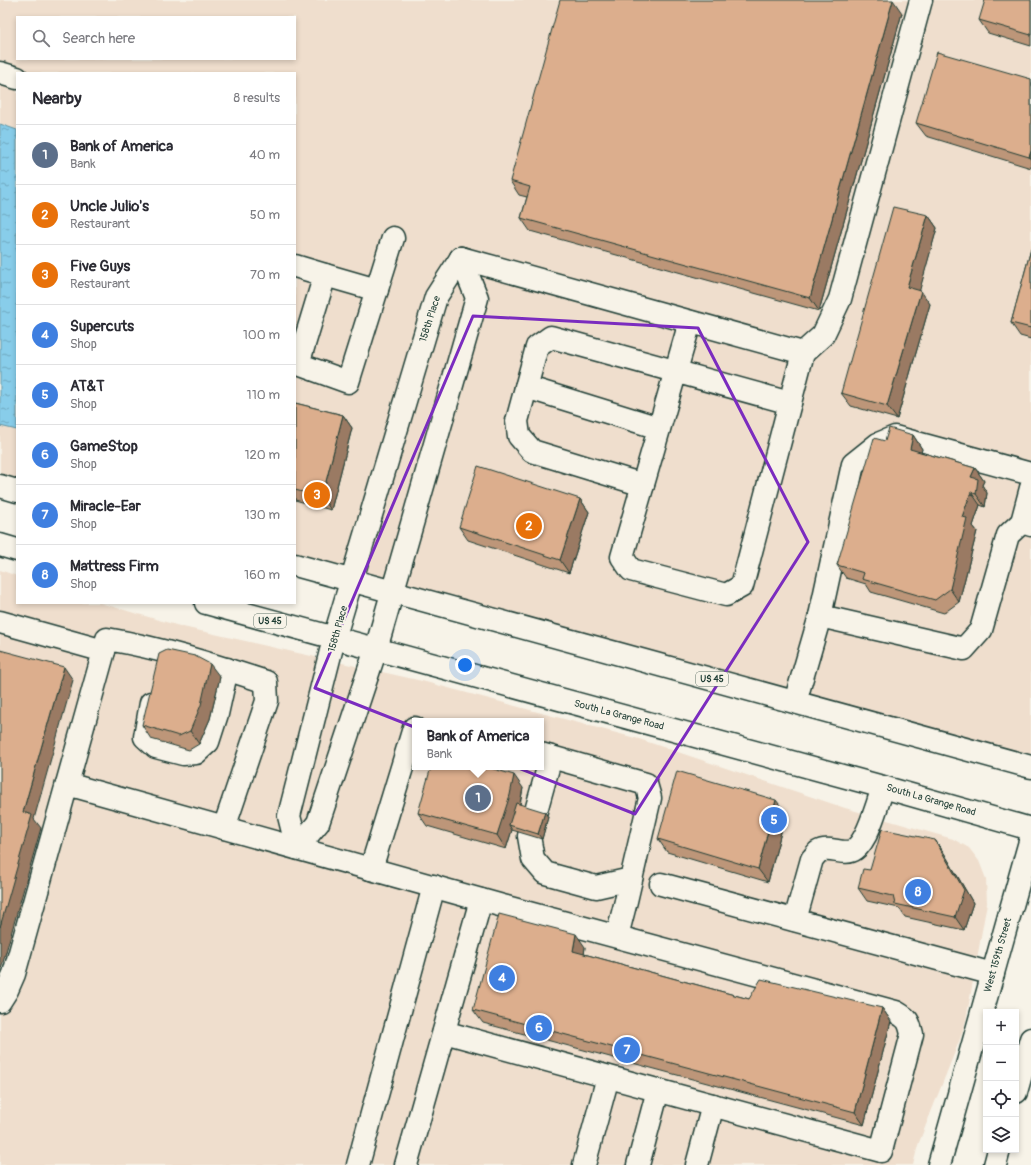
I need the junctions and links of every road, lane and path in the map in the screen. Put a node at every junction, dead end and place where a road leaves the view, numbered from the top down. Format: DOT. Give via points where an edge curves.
graph roads {
  1 [pos="921,0"];
  2 [pos="0,73"];
  3 [pos="16,78"];
  4 [pos="393,238"];
  5 [pos="461,258"];
  6 [pos="296,266"];
  7 [pos="325,275"];
  8 [pos="377,290"];
  9 [pos="690,322"];
  10 [pos="803,354"];
  11 [pos="676,371"];
  12 [pos="526,387"];
  13 [pos="790,402"];
  14 [pos="659,428"];
  15 [pos="1031,474"];
  16 [pos="643,485"];
  17 [pos="0,486"];
  18 [pos="1031,488"];
  19 [pos="16,491"];
  20 [pos="1027,524"];
  21 [pos="0,546"];
  22 [pos="16,550"];
  23 [pos="296,565"];
  24 [pos="353,580"];
  25 [pos="393,592"];
  26 [pos="210,604"];
  27 [pos="820,616"];
  28 [pos="0,622"];
  29 [pos="334,639"];
  30 [pos="376,649"];
  31 [pos="104,651"];
  32 [pos="160,668"];
  33 [pos="227,669"];
  34 [pos="795,702"];
  35 [pos="412,733"];
  36 [pos="546,755"];
  37 [pos="1031,767"];
  38 [pos="543,770"];
  39 [pos="67,784"];
  40 [pos="883,786"];
  41 [pos="224,828"];
  42 [pos="1031,829"];
  43 [pos="1031,838"];
  44 [pos="297,848"];
  45 [pos="371,869"];
  46 [pos="631,879"];
  47 [pos="661,884"];
  48 [pos="434,886"];
  49 [pos="482,900"];
  50 [pos="795,920"];
  51 [pos="616,936"];
  52 [pos="993,974"];
  53 [pos="0,1001"];
  54 [pos="444,1032"];
  55 [pos="1031,1039"];
  56 [pos="608,1076"];
  57 [pos="1019,1081"];
  58 [pos="658,1090"];
  59 [pos="713,1105"];
  60 [pos="998,1153"];
  61 [pos="879,1158"];
  62 [pos="358,1165"];
  63 [pos="406,1165"];
  64 [pos="584,1165"];
  65 [pos="638,1165"];
  66 [pos="698,1165"];
  67 [pos="939,1165"];
  68 [pos="995,1165"];
  1 -- 10 [label="main road" via="840,299 823,335"];
  2 -- 3 [label="main road"];
  4 -- 8 [label="main road"];
  5 -- 9 [label="main road"];
  5 -- 24 [label="main road, 158th Place" via="436,297"];
  5 -- 25 [label="main road" via="477,298"];
  6 -- 7 [label="main road"];
  7 -- 8 [label="main road"];
  7 -- 8 [label="main road" via="298,364 348,382"];
  9 -- 10 [label="main road"];
  9 -- 11 [label="main road"];
  10 -- 13 [label="main road"];
  11 -- 12 [label="main road" via="551,337 537,347"];
  11 -- 13 [label="main road"];
  11 -- 14 [label="main road"];
  12 -- 14 [label="main road"];
  12 -- 16 [label="main road" via="517,421 519,436 532,451"];
  13 -- 16 [label="main road" via="742,586 737,589 726,595 631,570 622,556"];
  14 -- 16 [label="main road"];
  15 -- 27 [label="main road" via="895,437 878,444 853,464"];
  17 -- 19 [label="main road"];
  18 -- 20 [label="main road"];
  20 -- 27 [label="main road" via="1008,534 981,630 964,649"];
  21 -- 22 [label="main road"];
  23 -- 24 [label="main road, US 45"];
  24 -- 25 [label="main road, US 45"];
  24 -- 29 [label="main road, 158th Place"];
  25 -- 30 [label="main road"];
  25 -- 34 [label="main road, US 45"];
  26 -- 29 [label="main road, South La Grange Road / US 45"];
  27 -- 34 [label="main road"];
  28 -- 31 [label="main road"];
  29 -- 30 [label="main road, South La Grange Road / US 45"];
  29 -- 44 [label="main road, 158th Place" via="288,816"];
  30 -- 40 [label="main road, South La Grange Road / US 45"];
  30 -- 44 [label="main road" via="318,823"];
  31 -- 32 [label="main road" via="106,639 129,643"];
  31 -- 39 [label="main road"];
  32 -- 33 [label="main road"];
  32 -- 33 [label="main road" via="145,737 156,747 183,754 196,753 208,742"];
  33 -- 41 [label="main road" via="266,682 267,701"];
  34 -- 37 [label="main road, US 45"];
  35 -- 45 [label="main road"];
  36 -- 46 [label="main road" via="646,784 650,798"];
  38 -- 46 [label="main road" via="529,836 533,859 545,873 596,887"];
  39 -- 41 [label="main road"];
  39 -- 53 [label="main road" via="14,974"];
  40 -- 42 [label="main road, South La Grange Road / US 45"];
  40 -- 50 [label="main road" via="864,840 854,850 827,850 819,852 812,859"];
  41 -- 44 [label="main road"];
  43 -- 52 [label="main road, West 159th Street"];
  44 -- 45 [label="main road"];
  45 -- 48 [label="main road"];
  46 -- 51 [label="main road"];
  47 -- 50 [label="main road"];
  48 -- 49 [label="main road"];
  48 -- 62 [label="main road"];
  49 -- 51 [label="main road"];
  49 -- 54 [label="main road"];
  50 -- 52 [label="main road"];
  51 -- 61 [label="main road" via="896,1012 905,1017 910,1023 912,1034"];
  52 -- 67 [label="main road, West 159th Street"];
  54 -- 56 [label="main road"];
  54 -- 63 [label="main road"];
  55 -- 57 [label="main road"];
  56 -- 58 [label="main road"];
  56 -- 64 [label="main road"];
  58 -- 59 [label="main road"];
  58 -- 65 [label="main road"];
  59 -- 61 [label="main road"];
  59 -- 66 [label="main road"];
  60 -- 68 [label="main road"];
}
